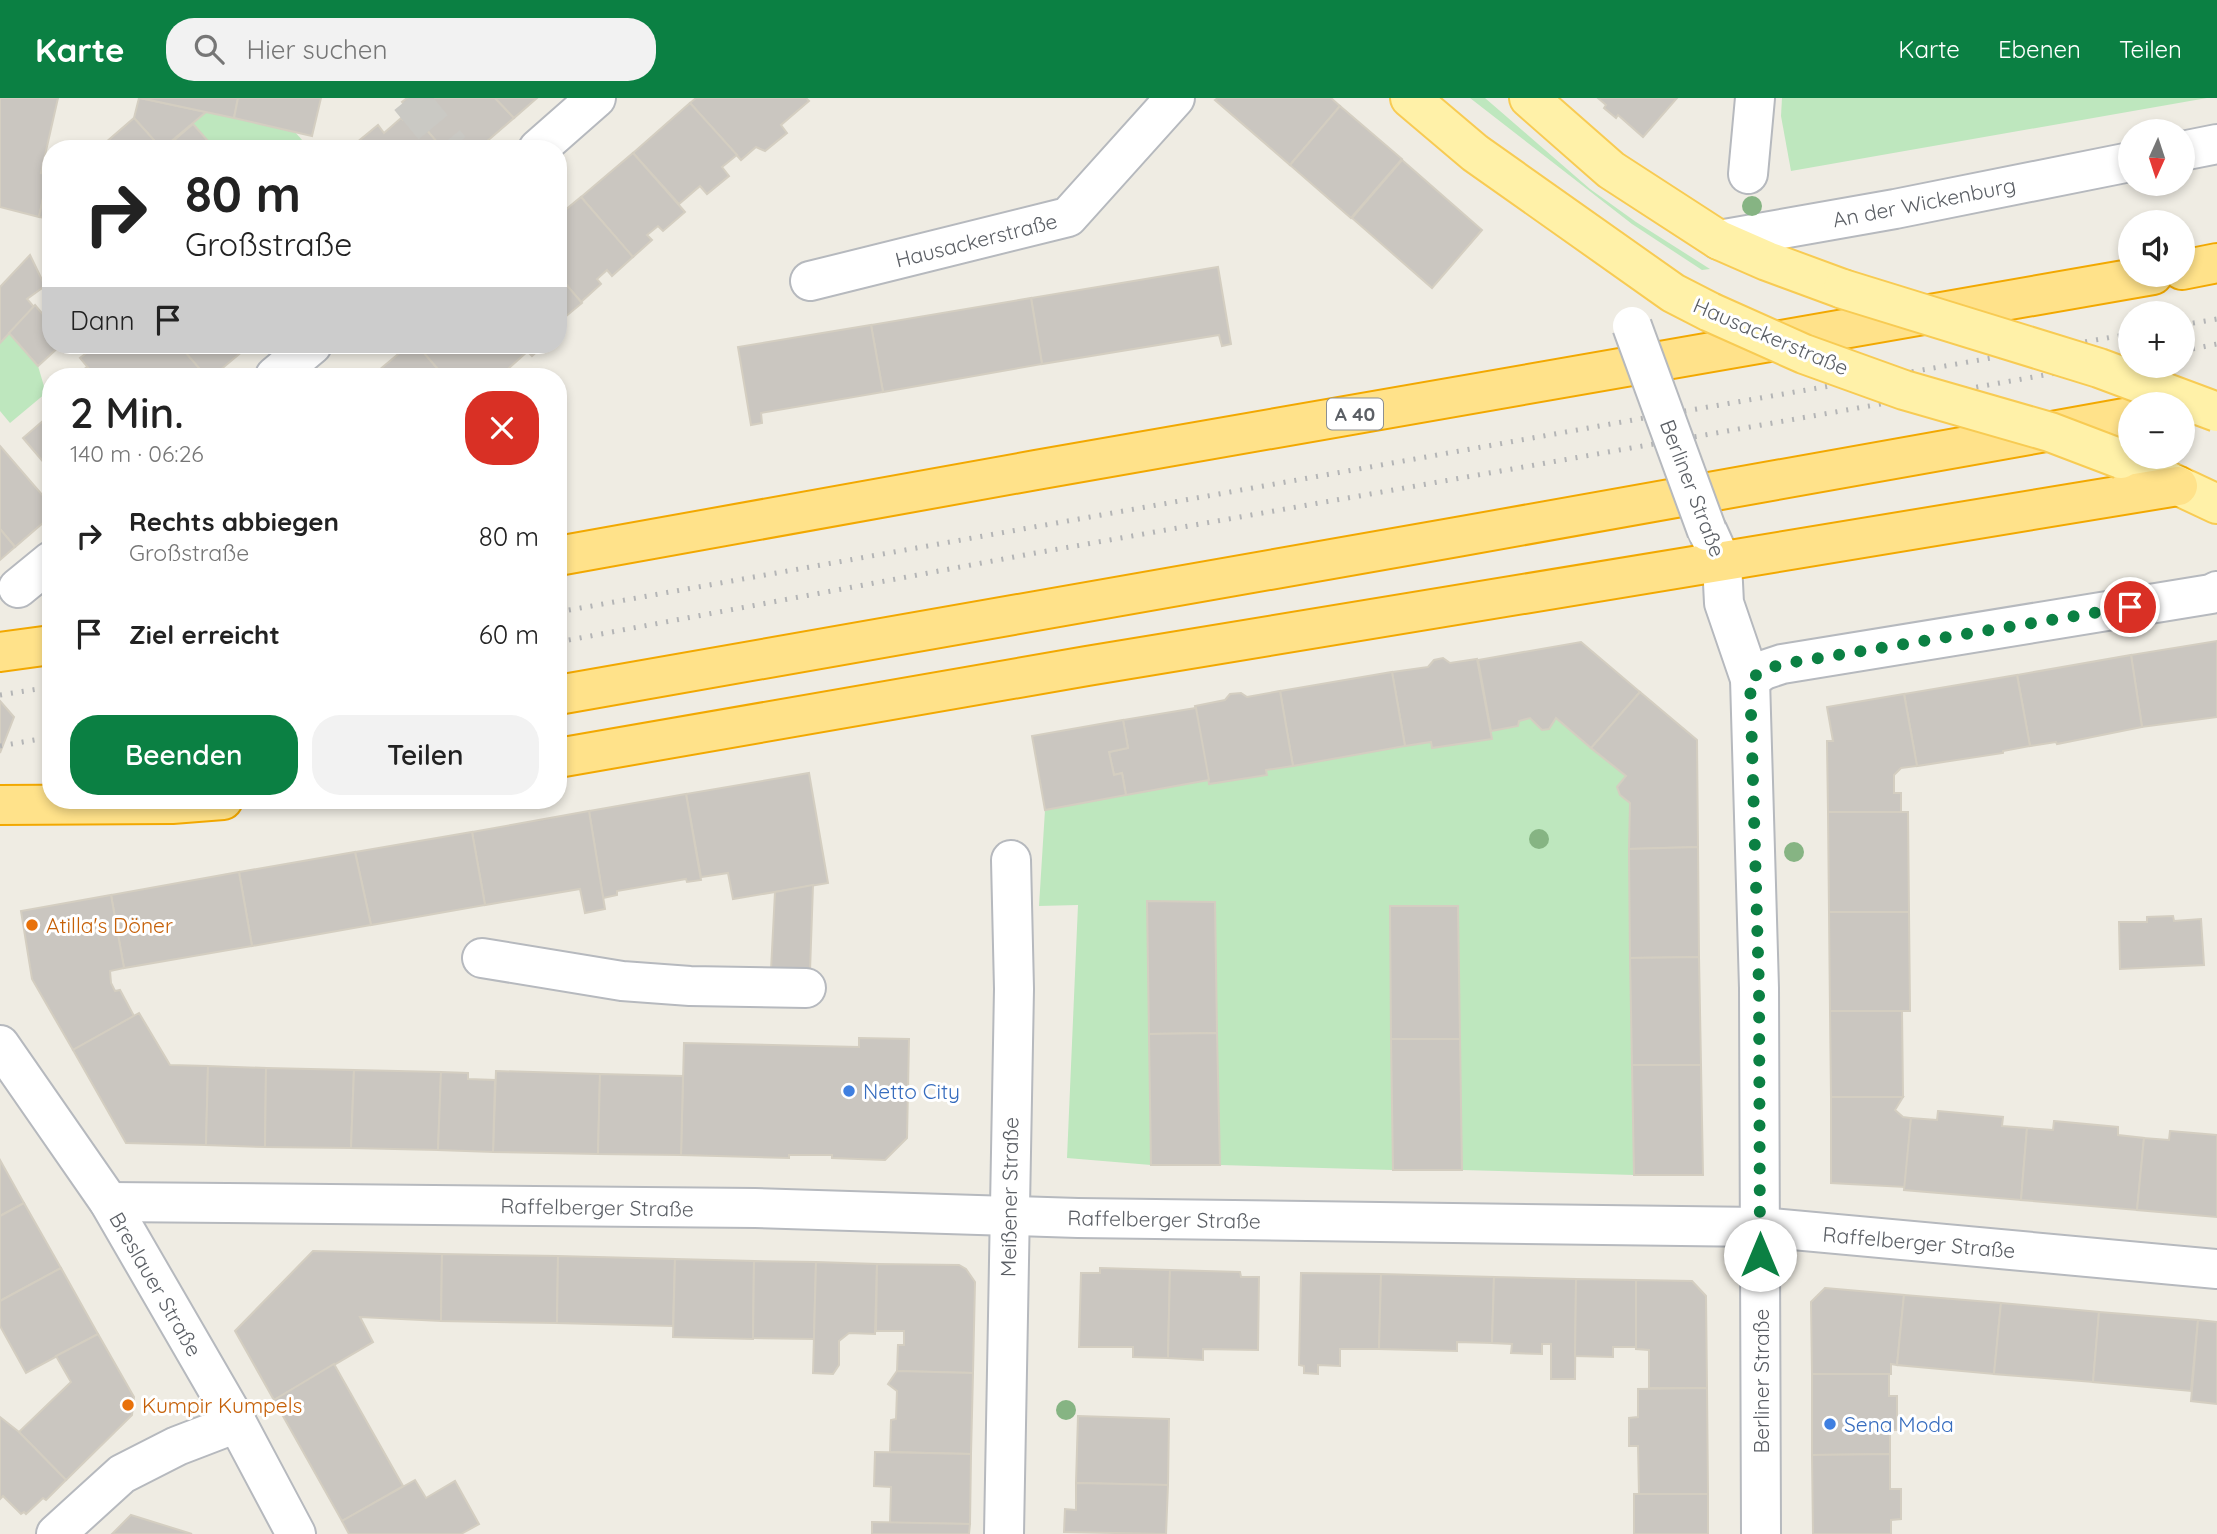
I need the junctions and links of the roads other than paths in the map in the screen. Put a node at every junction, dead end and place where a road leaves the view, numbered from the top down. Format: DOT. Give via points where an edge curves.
graph roads {
  1 [pos="596,98"];
  2 [pos="1175,98"];
  3 [pos="1410,98"];
  4 [pos="1529,98"];
  5 [pos="1755,98"];
  6 [pos="548,140"];
  7 [pos="2217,144"];
  8 [pos="2195,148"];
  9 [pos="2118,164"];
  10 [pos="1748,174"];
  11 [pos="1718,240"];
  12 [pos="2217,264"];
  13 [pos="2195,268"];
  14 [pos="810,281"];
  15 [pos="2118,281"];
  16 [pos="1632,326"];
  17 [pos="301,354"];
  18 [pos="285,368"];
  19 [pos="2217,401"];
  20 [pos="2195,405"];
  21 [pos="2217,412"];
  22 [pos="2118,419"];
  23 [pos="2217,479"];
  24 [pos="2178,486"];
  25 [pos="2217,504"];
  26 [pos="1715,547"];
  27 [pos="567,554"];
  28 [pos="42,568"];
  29 [pos="18,588"];
  30 [pos="2217,591"];
  31 [pos="42,646"];
  32 [pos="0,652"];
  33 [pos="1750,679"];
  34 [pos="567,693"];
  35 [pos="567,756"];
  36 [pos="42,786"];
  37 [pos="0,793"];
  38 [pos="0,805"];
  39 [pos="42,805"];
  40 [pos="1011,860"];
  41 [pos="482,958"];
  42 [pos="806,988"];
  43 [pos="0,1045"];
  44 [pos="109,1202"];
  45 [pos="1009,1216"];
  46 [pos="1760,1227"];
  47 [pos="2217,1269"];
  48 [pos="237,1423"];
  49 [pos="56,1534"];
  50 [pos="296,1534"];
  51 [pos="1004,1534"];
  52 [pos="1761,1534"];
  1 -- 6 [label="street"];
  2 -- 14 [label="street, Hausackerstraße" via="1068,217"];
  3 -- 24 [label="main road, Hausackerstraße, bridge" via="1475,153 1673,293 1710,312 1816,359 2050,432"];
  4 -- 11 [label="main road" via="1611,170"];
  5 -- 10 [label="street"];
  7 -- 8 [label="street"];
  9 -- 11 [label="street, An der Wickenburg"];
  11 -- 21 [label="main road, bridge" via="1843,289 2099,368"];
  12 -- 13 [label="highway"];
  15 -- 27 [label="highway, A 40"];
  16 -- 26 [label="street, Berliner Straße, bridge"];
  17 -- 18 [label="street"];
  19 -- 20 [label="highway"];
  22 -- 34 [label="highway"];
  23 -- 24 [label="main road"];
  24 -- 25 [label="main road, Hausackerstraße"];
  24 -- 26 [label="highway"];
  26 -- 33 [label="street, Berliner Straße" via="1724,603"];
  26 -- 35 [label="highway" via="1087,666"];
  28 -- 29 [label="street"];
  30 -- 33 [label="street" via="1782,664"];
  31 -- 32 [label="highway"];
  33 -- 46 [label="street, Berliner Straße"];
  36 -- 37 [label="highway"];
  38 -- 39 [label="highway"];
  40 -- 45 [label="street, Meißener Straße" via="1014,989"];
  41 -- 42 [label="street" via="622,981"];
  43 -- 44 [label="street, Breslauer Straße"];
  44 -- 45 [label="street, Raffelberger Straße" via="755,1208"];
  44 -- 48 [label="street, Breslauer Straße"];
  45 -- 46 [label="street, Raffelberger Straße"];
  45 -- 51 [label="street, Meißener Straße"];
  46 -- 47 [label="street, Raffelberger Straße"];
  46 -- 52 [label="street, Berliner Straße"];
  48 -- 49 [label="street" via="122,1474"];
  48 -- 50 [label="street, Breslauer Straße"];
}
